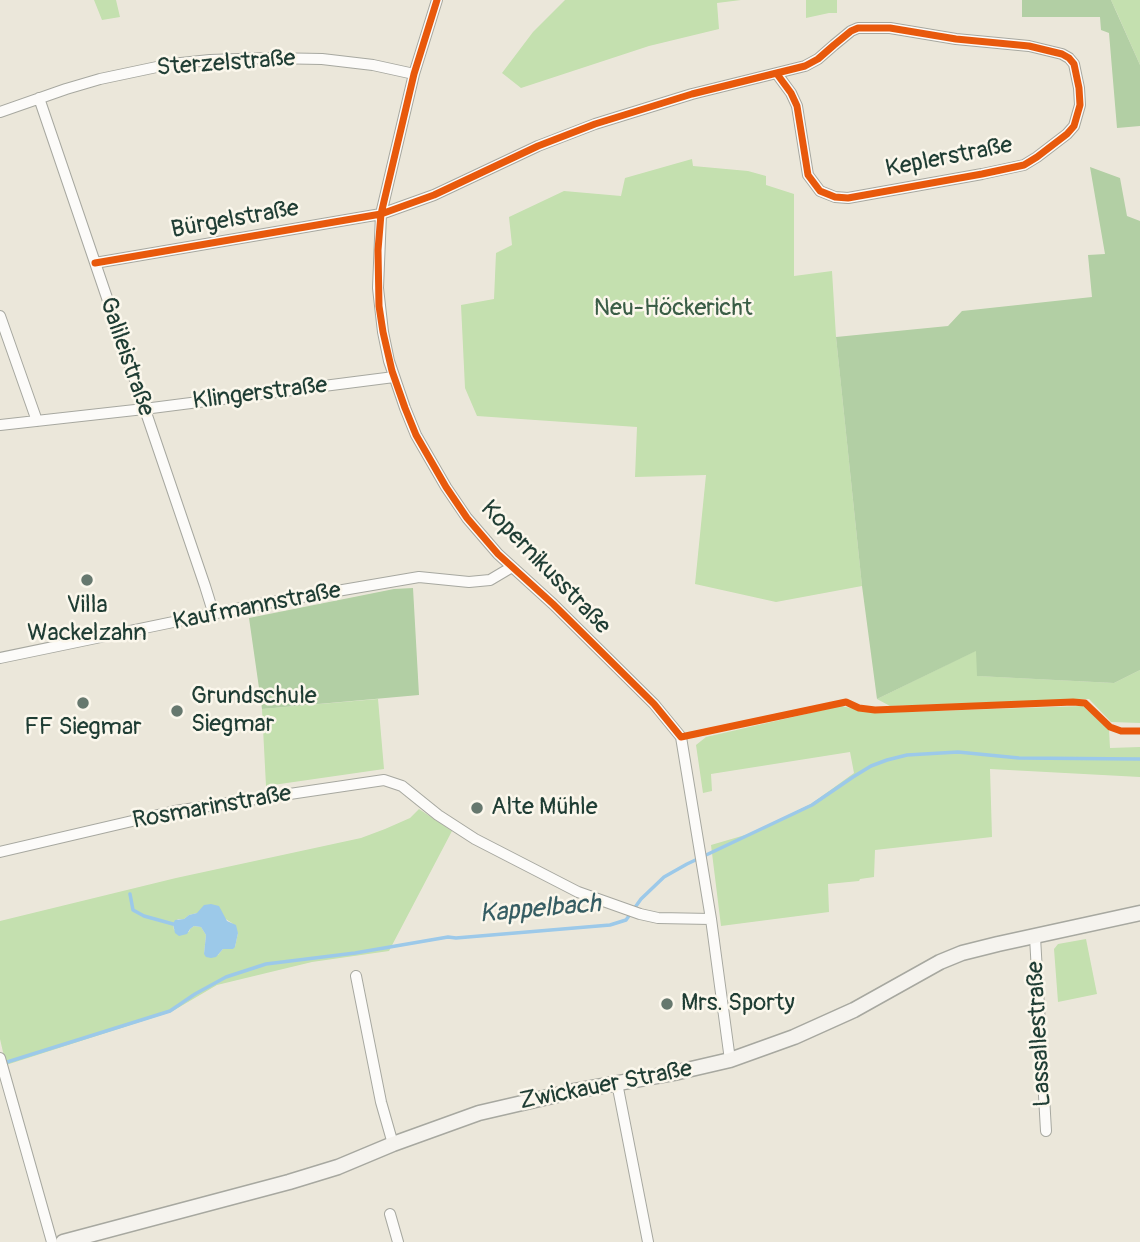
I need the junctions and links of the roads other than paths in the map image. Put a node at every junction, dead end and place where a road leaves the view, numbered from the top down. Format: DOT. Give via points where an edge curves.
graph roads {
  1 [pos="437,0"];
  2 [pos="414,74"];
  3 [pos="778,74"];
  4 [pos="39,98"];
  5 [pos="0,112"];
  6 [pos="381,214"];
  7 [pos="95,263"];
  8 [pos="0,316"];
  9 [pos="394,377"];
  10 [pos="144,409"];
  11 [pos="37,421"];
  12 [pos="0,425"];
  13 [pos="512,567"];
  14 [pos="214,615"];
  15 [pos="0,658"];
  16 [pos="0,852"];
  17 [pos="1140,913"];
  18 [pos="711,919"];
  19 [pos="1035,937"];
  20 [pos="356,975"];
  21 [pos="0,1058"];
  22 [pos="730,1060"];
  23 [pos="617,1083"];
  24 [pos="1046,1131"];
  25 [pos="393,1144"];
  26 [pos="390,1214"];
  27 [pos="52,1242"];
  28 [pos="63,1242"];
  29 [pos="398,1242"];
  30 [pos="648,1242"];
  1 -- 2 [label="street, Kopernikusstraße"];
  2 -- 4 [label="street, Sterzelstraße" via="322,59 209,60 144,69"];
  2 -- 6 [label="street, Kopernikusstraße"];
  3 -- 3 [label="street, Keplerstraße" via="797,106 808,175 820,191 835,197 1024,164 1068,134 1080,105 1074,64 1062,54 890,28 851,31 810,64"];
  3 -- 6 [label="street, Keplerstraße" via="582,128"];
  4 -- 5 [label="street, Sterzelstraße"];
  4 -- 7 [label="street, Galileistraße"];
  6 -- 7 [label="street, Bürgelstraße"];
  6 -- 9 [label="street, Kopernikusstraße" via="379,306"];
  7 -- 10 [label="street, Galileistraße"];
  8 -- 11 [label="street"];
  9 -- 10 [label="street, Klingerstraße"];
  9 -- 13 [label="street, Kopernikusstraße" via="416,435 446,487 467,518"];
  10 -- 11 [label="street, Klingerstraße"];
  10 -- 14 [label="street, Galileistraße"];
  11 -- 12 [label="street, Klingerstraße"];
  13 -- 14 [label="street, Kaufmannstraße" via="490,580 419,577"];
  13 -- 18 [label="street, Kopernikusstraße" via="654,704 681,737"];
  14 -- 15 [label="street, Kaufmannstraße"];
  16 -- 18 [label="street, Rosmarinstraße" via="175,811 384,780 402,786 475,839 578,892 658,918"];
  17 -- 19 [label="main road, Zwickauer Straße"];
  18 -- 22 [label="street, Kopernikusstraße"];
  19 -- 22 [label="main road, Zwickauer Straße" via="940,962 854,1010"];
  19 -- 24 [label="street, Lassallestraße"];
  20 -- 25 [label="street"];
  21 -- 27 [label="street"];
  22 -- 23 [label="main road, Zwickauer Straße"];
  23 -- 25 [label="main road, Zwickauer Straße" via="480,1113"];
  23 -- 30 [label="street"];
  25 -- 28 [label="main road, Zwickauer Straße" via="289,1182"];
  26 -- 29 [label="street"];
}
